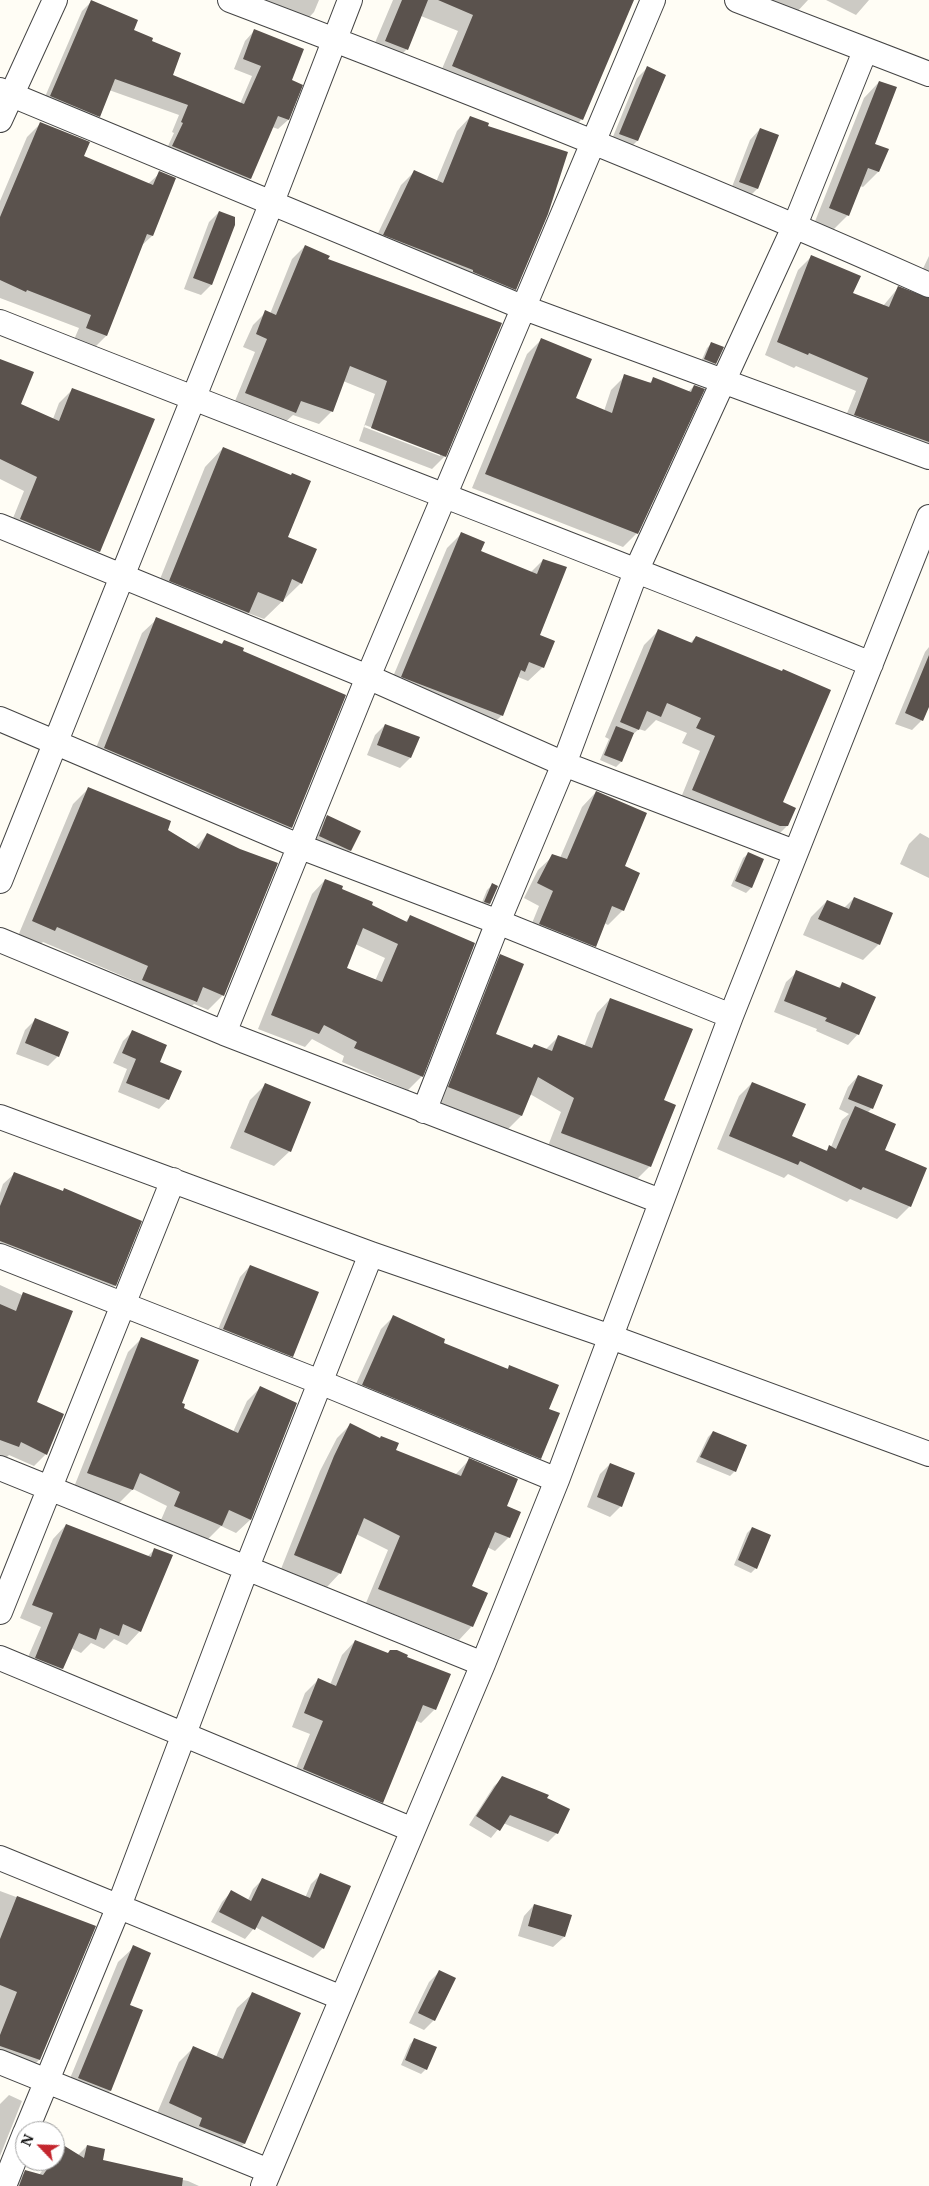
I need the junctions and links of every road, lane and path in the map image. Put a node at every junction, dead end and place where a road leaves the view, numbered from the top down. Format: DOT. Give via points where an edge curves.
graph roads {
  1 [pos="55,0"];
  2 [pos="230,0"];
  3 [pos="350,0"];
  4 [pos="653,0"];
  5 [pos="737,0"];
  6 [pos="333,39"];
  7 [pos="865,51"];
  8 [pos="929,74"];
  9 [pos="5,91"];
  10 [pos="0,120"];
  11 [pos="593,142"];
  12 [pos="272,202"];
  13 [pos="795,225"];
  14 [pos="929,285"];
  15 [pos="522,307"];
  16 [pos="0,322"];
  17 [pos="725,380"];
  18 [pos="193,399"];
  19 [pos="929,457"];
  20 [pos="445,497"];
  21 [pos="929,517"];
  22 [pos="0,526"];
  23 [pos="637,569"];
  24 [pos="122,576"];
  25 [pos="871,664"];
  26 [pos="368,677"];
  27 [pos="0,719"];
  28 [pos="56,741"];
  29 [pos="564,764"];
  30 [pos="301,847"];
  31 [pos="794,852"];
  32 [pos="0,881"];
  33 [pos="498,922"];
  34 [pos="0,940"];
  35 [pos="731,1016"];
  36 [pos="224,1033"];
  37 [pos="424,1111"];
  38 [pos="0,1117"];
  39 [pos="173,1180"];
  40 [pos="660,1201"];
  41 [pos="371,1254"];
  42 [pos="0,1256"];
  43 [pos="123,1305"];
  44 [pos="611,1337"];
  45 [pos="320,1382"];
  46 [pos="929,1454"];
  47 [pos="0,1468"];
  48 [pos="557,1480"];
  49 [pos="48,1488"];
  50 [pos="247,1567"];
  51 [pos="0,1612"];
  52 [pos="0,1658"];
  53 [pos="483,1664"];
  54 [pos="185,1736"];
  55 [pos="413,1830"];
  56 [pos="0,1858"];
  57 [pos="119,1906"];
  58 [pos="342,1998"];
  59 [pos="0,2062"];
  60 [pos="46,2080"];
  61 [pos="29,2121"];
  62 [pos="15,2158"];
  63 [pos="266,2179"];
  64 [pos="4,2186"];
  1 -- 9 [label="street"];
  2 -- 6 [label="street"];
  3 -- 6 [label="street"];
  4 -- 11 [label="street"];
  5 -- 7 [label="street"];
  6 -- 11 [label="street"];
  6 -- 12 [label="street"];
  7 -- 8 [label="street"];
  7 -- 13 [label="street"];
  9 -- 10 [label="street"];
  9 -- 12 [label="street"];
  11 -- 13 [label="street"];
  11 -- 15 [label="street"];
  12 -- 15 [label="street"];
  12 -- 18 [label="street"];
  13 -- 14 [label="street"];
  13 -- 17 [label="street"];
  15 -- 17 [label="street"];
  15 -- 20 [label="street"];
  16 -- 18 [label="street"];
  17 -- 19 [label="street"];
  17 -- 23 [label="street"];
  18 -- 20 [label="street"];
  18 -- 24 [label="street"];
  20 -- 23 [label="street"];
  20 -- 26 [label="street"];
  21 -- 25 [label="street"];
  22 -- 24 [label="street"];
  23 -- 25 [label="street"];
  23 -- 29 [label="street"];
  24 -- 26 [label="street"];
  24 -- 28 [label="street"];
  25 -- 31 [label="street"];
  26 -- 29 [label="street"];
  26 -- 30 [label="street"];
  27 -- 28 [label="street"];
  28 -- 30 [label="street"];
  28 -- 32 [label="street"];
  29 -- 31 [label="street"];
  29 -- 33 [label="street"];
  30 -- 33 [label="street"];
  30 -- 36 [label="street"];
  31 -- 35 [label="street"];
  33 -- 35 [label="street"];
  33 -- 37 [label="street"];
  34 -- 36 [label="street"];
  35 -- 40 [label="street"];
  36 -- 37 [label="street"];
  37 -- 40 [label="street"];
  38 -- 39 [label="street"];
  39 -- 41 [label="street"];
  39 -- 43 [label="street"];
  40 -- 44 [label="street"];
  41 -- 44 [label="street"];
  41 -- 45 [label="street"];
  42 -- 43 [label="street"];
  43 -- 45 [label="street"];
  43 -- 49 [label="street"];
  44 -- 46 [label="street"];
  44 -- 48 [label="street"];
  45 -- 48 [label="street"];
  45 -- 50 [label="street"];
  47 -- 49 [label="street"];
  48 -- 53 [label="street"];
  49 -- 50 [label="street"];
  49 -- 51 [label="street"];
  50 -- 53 [label="street"];
  50 -- 54 [label="street"];
  52 -- 54 [label="street"];
  53 -- 55 [label="street"];
  54 -- 55 [label="street"];
  54 -- 57 [label="street"];
  55 -- 58 [label="street"];
  56 -- 57 [label="street"];
  57 -- 58 [label="street"];
  57 -- 60 [label="street"];
  58 -- 63 [label="street"];
  59 -- 60 [label="street"];
  60 -- 61 [label="street"];
  60 -- 63 [label="street"];
  62 -- 64 [label="street"];
}
